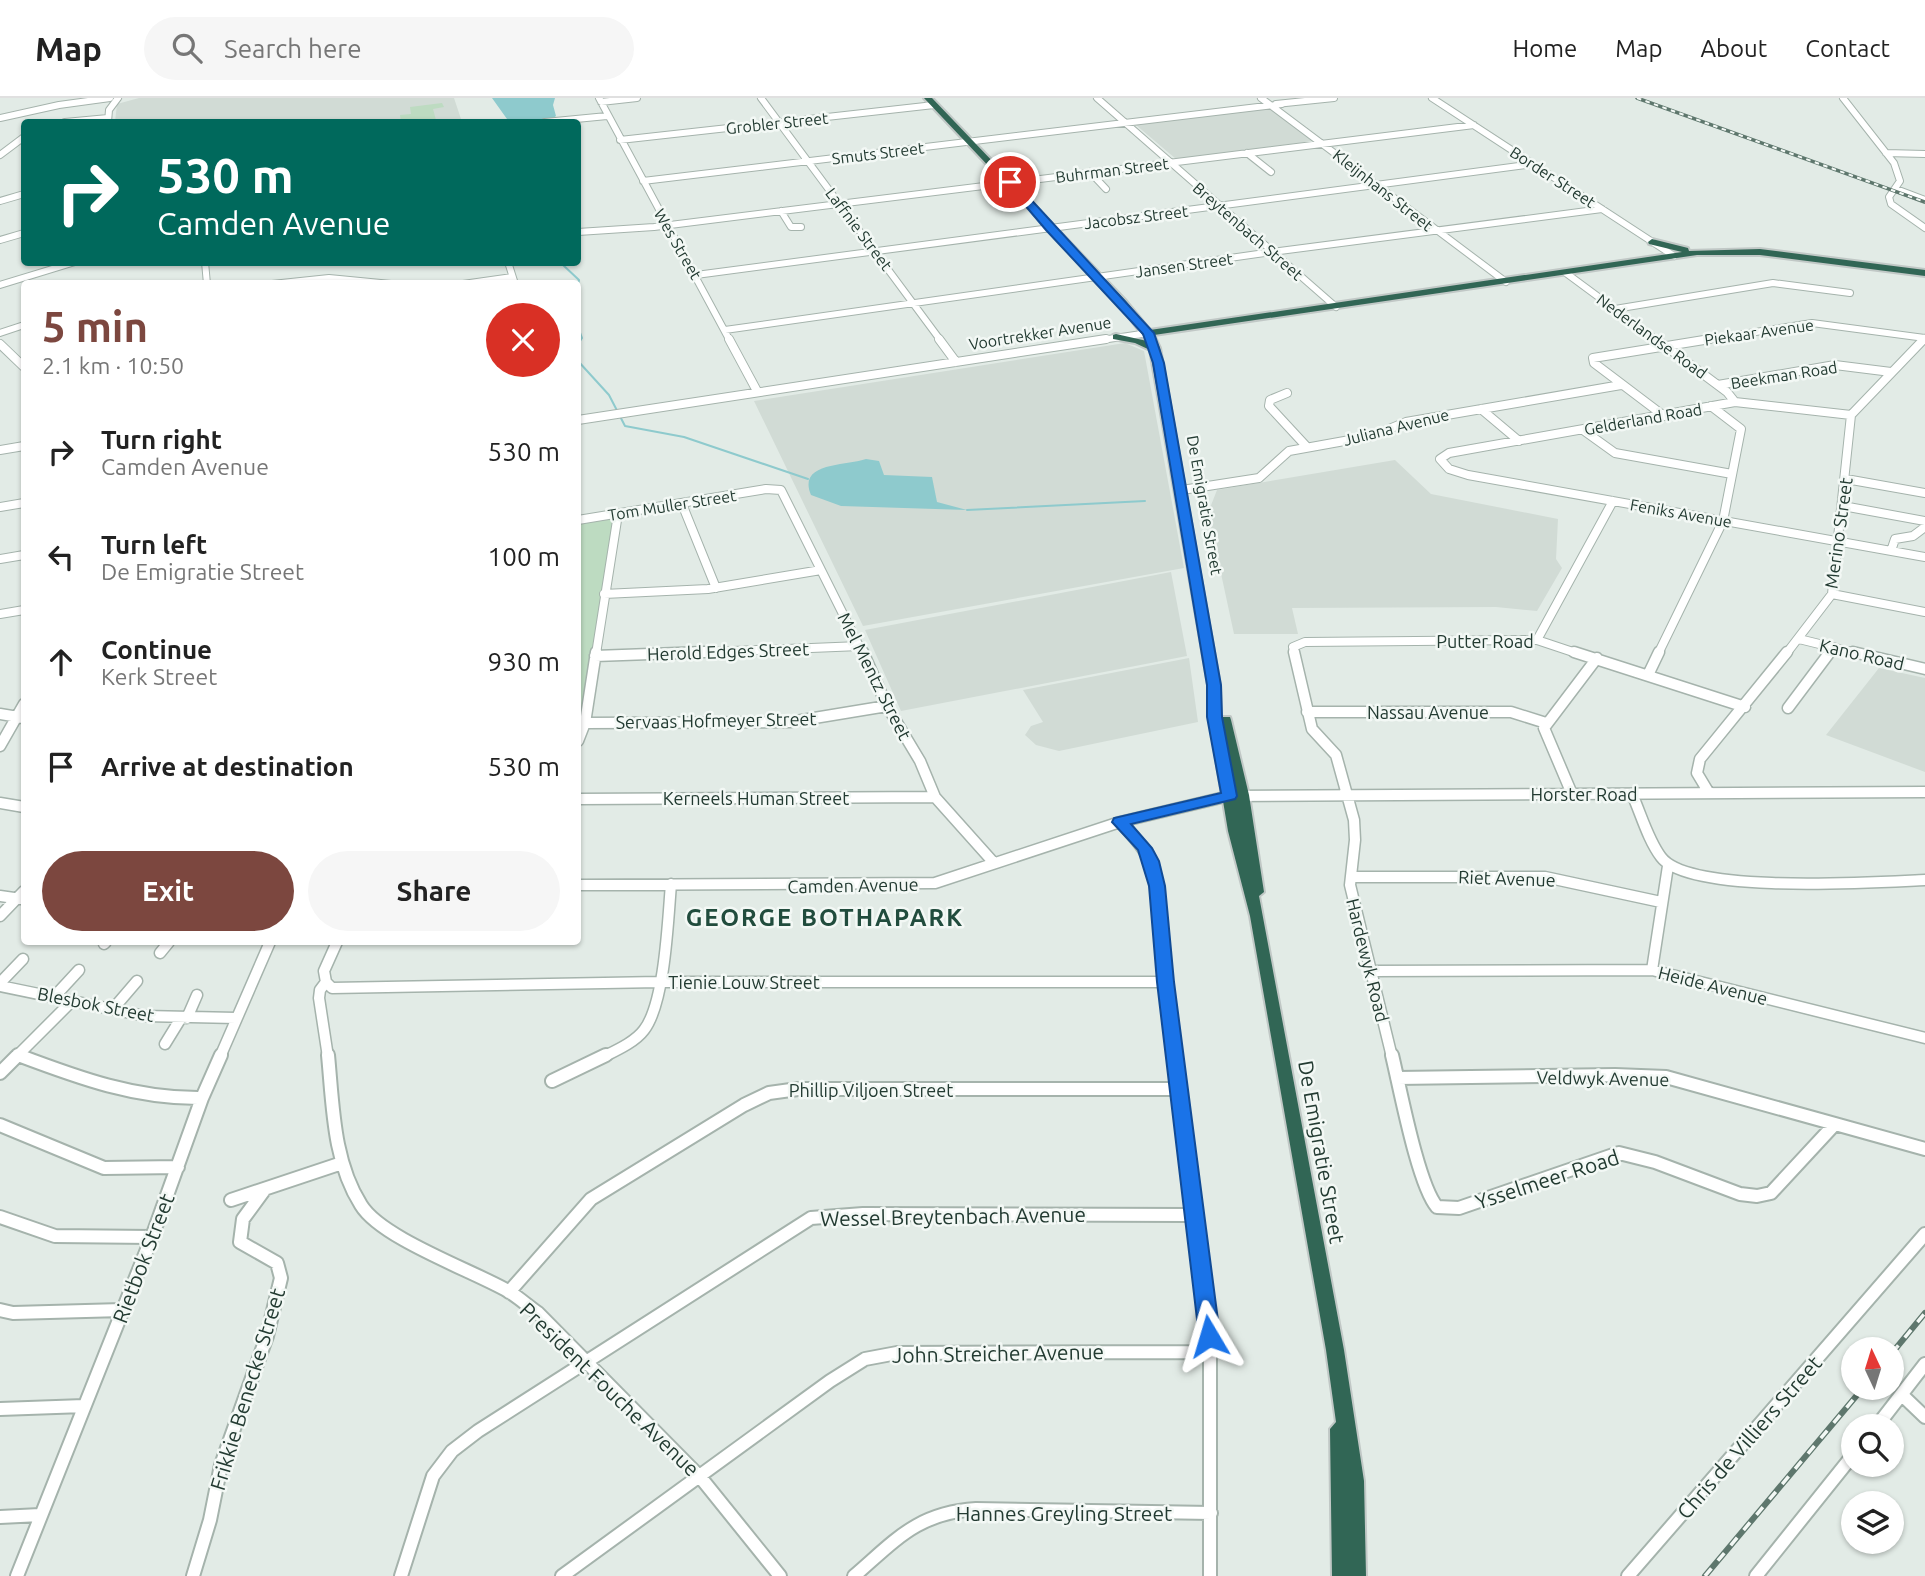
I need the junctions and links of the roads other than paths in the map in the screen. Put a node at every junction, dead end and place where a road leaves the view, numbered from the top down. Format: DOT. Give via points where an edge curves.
graph roads {
  1 [pos="52,98"];
  2 [pos="110,98"];
  3 [pos="637,98"];
  4 [pos="761,98"];
  5 [pos="1097,98"];
  6 [pos="1264,98"];
  7 [pos="1334,98"];
  8 [pos="1432,98"];
  9 [pos="1843,98"];
  10 [pos="126,99"];
  11 [pos="600,100"];
  12 [pos="117,101"];
  13 [pos="931,102"];
  14 [pos="59,105"];
  15 [pos="1276,105"];
  16 [pos="607,114"];
  17 [pos="0,118"];
  18 [pos="108,119"];
  19 [pos="572,119"];
  20 [pos="778,122"];
  21 [pos="1126,124"];
  22 [pos="1474,125"];
  23 [pos="21,139"];
  24 [pos="620,140"];
  25 [pos="970,142"];
  26 [pos="1325,144"];
  27 [pos="1247,153"];
  28 [pos="1886,153"];
  29 [pos="1925,154"];
  30 [pos="0,155"];
  31 [pos="807,162"];
  32 [pos="1170,163"];
  33 [pos="1534,164"];
  34 [pos="1090,172"];
  35 [pos="1271,172"];
  36 [pos="643,181"];
  37 [pos="1010,182"];
  38 [pos="1380,186"];
  39 [pos="1106,189"];
  40 [pos="1896,189"];
  41 [pos="21,195"];
  42 [pos="1925,200"];
  43 [pos="0,201"];
  44 [pos="840,204"];
  45 [pos="1220,207"];
  46 [pos="1602,209"];
  47 [pos="781,212"];
  48 [pos="667,225"];
  49 [pos="801,227"];
  50 [pos="1050,228"];
  51 [pos="1925,228"];
  52 [pos="1439,231"];
  53 [pos="581,232"];
  54 [pos="21,234"];
  55 [pos="0,240"];
  56 [pos="1652,242"];
  57 [pos="876,251"];
  58 [pos="1272,252"];
  59 [pos="1697,252"];
  60 [pos="1674,257"];
  61 [pos="62,266"];
  62 [pos="1566,273"];
  63 [pos="696,275"];
  64 [pos="1925,275"];
  65 [pos="1099,277"];
  66 [pos="303,280"];
  67 [pos="347,280"];
  68 [pos="1509,281"];
  69 [pos="0,285"];
  70 [pos="1850,293"];
  71 [pos="915,304"];
  72 [pos="1336,307"];
  73 [pos="1615,309"];
  74 [pos="1136,318"];
  75 [pos="21,326"];
  76 [pos="1178,329"];
  77 [pos="725,330"];
  78 [pos="0,333"];
  79 [pos="1148,333"];
  80 [pos="1116,337"];
  81 [pos="1925,338"];
  82 [pos="0,344"];
  83 [pos="1665,345"];
  84 [pos="1155,347"];
  85 [pos="956,362"];
  86 [pos="21,364"];
  87 [pos="1891,372"];
  88 [pos="1621,385"];
  89 [pos="1718,385"];
  90 [pos="757,391"];
  91 [pos="1287,393"];
  92 [pos="1735,401"];
  93 [pos="1711,407"];
  94 [pos="1481,409"];
  95 [pos="1851,415"];
  96 [pos="1664,416"];
  97 [pos="581,420"];
  98 [pos="1583,430"];
  99 [pos="1519,441"];
  100 [pos="21,446"];
  101 [pos="1306,446"];
  102 [pos="0,450"];
  103 [pos="1441,461"];
  104 [pos="1732,474"];
  105 [pos="1846,479"];
  106 [pos="766,489"];
  107 [pos="1182,490"];
  108 [pos="1925,493"];
  109 [pos="1613,501"];
  110 [pos="21,504"];
  111 [pos="682,504"];
  112 [pos="1843,506"];
  113 [pos="0,507"];
  114 [pos="618,514"];
  115 [pos="581,520"];
  116 [pos="1723,521"];
  117 [pos="1925,521"];
  118 [pos="1925,527"];
  119 [pos="1839,542"];
  120 [pos="1891,551"];
  121 [pos="21,556"];
  122 [pos="1925,557"];
  123 [pos="0,559"];
  124 [pos="821,570"];
  125 [pos="716,588"];
  126 [pos="604,594"];
  127 [pos="1832,594"];
  128 [pos="21,610"];
  129 [pos="1925,612"];
  130 [pos="0,614"];
  131 [pos="1798,639"];
  132 [pos="1537,640"];
  133 [pos="1299,643"];
  134 [pos="860,646"];
  135 [pos="1834,647"];
  136 [pos="595,656"];
  137 [pos="1597,658"];
  138 [pos="1925,668"];
  139 [pos="1648,675"];
  140 [pos="887,706"];
  141 [pos="1745,707"];
  142 [pos="1788,708"];
  143 [pos="1307,712"];
  144 [pos="0,714"];
  145 [pos="21,717"];
  146 [pos="585,723"];
  147 [pos="1546,723"];
  148 [pos="581,733"];
  149 [pos="0,746"];
  150 [pos="1925,792"];
  151 [pos="1709,793"];
  152 [pos="1347,794"];
  153 [pos="1572,794"];
  154 [pos="1632,794"];
  155 [pos="1236,796"];
  156 [pos="935,797"];
  157 [pos="581,799"];
  158 [pos="0,803"];
  159 [pos="21,806"];
  160 [pos="1120,822"];
  161 [pos="994,863"];
  162 [pos="1668,866"];
  163 [pos="1351,877"];
  164 [pos="1925,880"];
  165 [pos="671,884"];
  166 [pos="581,885"];
  167 [pos="0,896"];
  168 [pos="21,896"];
  169 [pos="21,897"];
  170 [pos="1661,902"];
  171 [pos="0,916"];
  172 [pos="167,945"];
  173 [pos="269,945"];
  174 [pos="336,945"];
  175 [pos="160,954"];
  176 [pos="23,959"];
  177 [pos="79,970"];
  178 [pos="1652,970"];
  179 [pos="1371,971"];
  180 [pos="137,981"];
  181 [pos="326,982"];
  182 [pos="659,982"];
  183 [pos="1165,982"];
  184 [pos="1,986"];
  185 [pos="197,995"];
  186 [pos="55,996"];
  187 [pos="72,1001"];
  188 [pos="113,1009"];
  189 [pos="184,1018"];
  190 [pos="236,1018"];
  191 [pos="1925,1038"];
  192 [pos="165,1044"];
  193 [pos="18,1055"];
  194 [pos="0,1073"];
  195 [pos="1398,1078"];
  196 [pos="552,1081"];
  197 [pos="1179,1089"];
  198 [pos="202,1098"];
  199 [pos="0,1125"];
  200 [pos="1834,1125"];
  201 [pos="1925,1149"];
  202 [pos="342,1163"];
  203 [pos="178,1167"];
  204 [pos="265,1189"];
  205 [pos="231,1200"];
  206 [pos="1434,1205"];
  207 [pos="1192,1215"];
  208 [pos="0,1217"];
  209 [pos="1925,1234"];
  210 [pos="152,1237"];
  211 [pos="509,1292"];
  212 [pos="0,1310"];
  213 [pos="122,1310"];
  214 [pos="1210,1352"];
  215 [pos="588,1362"];
  216 [pos="1922,1371"];
  217 [pos="1904,1393"];
  218 [pos="1340,1396"];
  219 [pos="1904,1397"];
  220 [pos="1898,1400"];
  221 [pos="84,1406"];
  222 [pos="0,1409"];
  223 [pos="1887,1414"];
  224 [pos="1925,1417"];
  225 [pos="1841,1470"];
  226 [pos="701,1478"];
  227 [pos="1211,1513"];
  228 [pos="40,1515"];
  229 [pos="0,1517"];
  230 [pos="17,1576"];
  231 [pos="193,1576"];
  232 [pos="401,1576"];
  233 [pos="562,1576"];
  234 [pos="780,1576"];
  235 [pos="854,1576"];
  236 [pos="1210,1576"];
  237 [pos="1342,1576"];
  238 [pos="1356,1576"];
  239 [pos="1628,1576"];
  240 [pos="1756,1576"];
  1 -- 14 [label="street"];
  2 -- 14 [label="street"];
  3 -- 11 [label="street"];
  4 -- 20 [label="street, Laffnie Street"];
  5 -- 21 [label="street, Breytenbach Street"];
  6 -- 15 [label="street, Kleijnhans Street"];
  7 -- 15 [label="street, Smuts Street"];
  8 -- 22 [label="street, Border Street"];
  9 -- 28 [label="street"];
  10 -- 12 [label="street"];
  11 -- 16 [label="street, Wes Street"];
  12 -- 18 [label="street" via="108,110"];
  13 -- 20 [label="street, Grobler Street"];
  13 -- 25 [label="highway, De Emigratie Street"];
  14 -- 17 [label="street"];
  15 -- 21 [label="street, Smuts Street"];
  15 -- 26 [label="street, Kleijnhans Street"];
  16 -- 19 [label="street"];
  16 -- 24 [label="street, Wes Street"];
  20 -- 24 [label="street, Grobler Street"];
  20 -- 31 [label="street, Laffnie Street"];
  21 -- 25 [label="street, Smuts Street"];
  21 -- 32 [label="street, Breytenbach Street"];
  22 -- 26 [label="street, Buhrman Street"];
  22 -- 33 [label="street, Border Street"];
  23 -- 30 [label="street"];
  24 -- 36 [label="street, Wes Street"];
  25 -- 31 [label="street, Smuts Street"];
  25 -- 37 [label="highway, De Emigratie Street"];
  26 -- 27 [label="street, Buhrman Street"];
  26 -- 38 [label="street, Kleijnhans Street"];
  27 -- 32 [label="street, Buhrman Street"];
  27 -- 35 [label="street"];
  28 -- 29 [label="street"];
  28 -- 40 [label="street" via="1900,177"];
  31 -- 36 [label="street, Smuts Street"];
  31 -- 44 [label="street, Laffnie Street"];
  32 -- 34 [label="street, Buhrman Street"];
  32 -- 45 [label="street, Breytenbach Street"];
  33 -- 38 [label="street, Jacobsz Street"];
  33 -- 46 [label="street, Border Street"];
  34 -- 37 [label="street, Buhrman Street"];
  34 -- 39 [label="street"];
  36 -- 48 [label="street, Wes Street"];
  37 -- 44 [label="street, Buhrman Street"];
  37 -- 50 [label="highway, De Emigratie Street"];
  38 -- 45 [label="street, Jacobsz Street"];
  38 -- 52 [label="street, Kleijnhans Street"];
  40 -- 42 [label="street"];
  40 -- 51 [label="street" via="1889,197 1891,204"];
  41 -- 43 [label="street"];
  44 -- 47 [label="street, Buhrman Street"];
  44 -- 57 [label="street, Laffnie Street"];
  45 -- 50 [label="street, Jacobsz Street"];
  45 -- 58 [label="street, Breytenbach Street"];
  46 -- 52 [label="street, Jansen Street"];
  46 -- 56 [label="street, Border Street"];
  47 -- 48 [label="street, Buhrman Street"];
  47 -- 49 [label="street" via="791,228"];
  48 -- 53 [label="street, Buhrman Street"];
  48 -- 63 [label="street, Wes Street"];
  50 -- 57 [label="street, Jacobsz Street"];
  50 -- 65 [label="highway, De Emigratie Street"];
  52 -- 58 [label="street, Jansen Street"];
  52 -- 68 [label="street, Kleijnhans Street"];
  54 -- 55 [label="street"];
  56 -- 59 [label="highway"];
  56 -- 60 [label="street, Border Street"];
  57 -- 63 [label="street, Jacobsz Street"];
  57 -- 71 [label="street, Laffnie Street"];
  58 -- 65 [label="street, Jansen Street"];
  58 -- 72 [label="street, Breytenbach Street"];
  59 -- 60 [label="highway, Voortrekker Avenue"];
  59 -- 64 [label="highway" via="1750,251"];
  60 -- 62 [label="highway, Voortrekker Avenue"];
  61 -- 69 [label="street"];
  62 -- 68 [label="highway, Voortrekker Avenue"];
  62 -- 73 [label="street, Nederlandse Road"];
  63 -- 77 [label="street, Wes Street"];
  65 -- 71 [label="street, Jansen Street"];
  65 -- 74 [label="highway, De Emigratie Street"];
  66 -- 67 [label="street"];
  68 -- 72 [label="highway, Voortrekker Avenue"];
  70 -- 73 [label="street" via="1773,283"];
  71 -- 77 [label="street, Jansen Street"];
  71 -- 85 [label="street, Laffnie Street"];
  72 -- 76 [label="highway, Voortrekker Avenue"];
  73 -- 83 [label="street, Nederlandse Road"];
  74 -- 76 [label="highway"];
  74 -- 79 [label="highway, De Emigratie Street"];
  74 -- 80 [label="highway" via="1131,330"];
  75 -- 78 [label="street"];
  76 -- 79 [label="highway, Voortrekker Avenue"];
  76 -- 84 [label="highway"];
  77 -- 90 [label="street, Wes Street"];
  79 -- 80 [label="street, Voortrekker Avenue"];
  79 -- 84 [label="highway, De Emigratie Street"];
  80 -- 84 [label="highway"];
  80 -- 85 [label="street, Voortrekker Avenue"];
  81 -- 83 [label="street, Piekaar Avenue" via="1812,323"];
  81 -- 87 [label="street"];
  82 -- 86 [label="street"];
  83 -- 88 [label="street, Piekaar Avenue" via="1593,358"];
  83 -- 89 [label="street, Nederlandse Road"];
  84 -- 107 [label="highway, De Emigratie Street"];
  85 -- 90 [label="street, Voortrekker Avenue"];
  87 -- 89 [label="street, Beekman Road" via="1835,365"];
  87 -- 95 [label="street"];
  88 -- 94 [label="street, Juliana Avenue"];
  88 -- 96 [label="street"];
  89 -- 92 [label="street, Nederlandse Road"];
  90 -- 97 [label="street, Voortrekker Avenue"];
  91 -- 101 [label="street" via="1268,404"];
  92 -- 93 [label="street, Gelderland Road"];
  92 -- 95 [label="street, Gelderland Road"];
  93 -- 96 [label="street, Gelderland Road"];
  93 -- 104 [label="street" via="1741,429"];
  94 -- 99 [label="street"];
  94 -- 101 [label="street, Juliana Avenue" via="1412,420 1372,436"];
  95 -- 105 [label="street, Merino Street"];
  96 -- 98 [label="street, Gelderland Road"];
  98 -- 99 [label="street, Gelderland Road"];
  98 -- 104 [label="street" via="1615,453"];
  99 -- 103 [label="street, Gelderland Road" via="1446,453"];
  100 -- 102 [label="street"];
  101 -- 107 [label="street, Juliana Avenue" via="1283,454 1263,476"];
  103 -- 109 [label="street, Feniks Avenue" via="1464,474"];
  104 -- 116 [label="street"];
  105 -- 108 [label="street"];
  105 -- 112 [label="street, Merino Street"];
  106 -- 111 [label="street, Tom Muller Street"];
  106 -- 124 [label="street, Mel Mentz Street" via="781,490"];
  107 -- 155 [label="highway, De Emigratie Street" via="1214,685 1215,717"];
  109 -- 116 [label="street, Feniks Avenue"];
  109 -- 132 [label="street"];
  110 -- 113 [label="street"];
  111 -- 114 [label="street, Tom Muller Street"];
  111 -- 125 [label="street"];
  112 -- 117 [label="street"];
  112 -- 119 [label="street, Merino Street"];
  114 -- 115 [label="street, Tom Muller Street"];
  114 -- 126 [label="street"];
  116 -- 119 [label="street, Feniks Avenue"];
  116 -- 139 [label="street"];
  118 -- 120 [label="street" via="1913,536 1895,539"];
  119 -- 120 [label="street, Feniks Avenue"];
  119 -- 127 [label="street, Merino Street"];
  120 -- 122 [label="street, Feniks Avenue"];
  121 -- 123 [label="street"];
  124 -- 125 [label="street"];
  124 -- 134 [label="street, Mel Mentz Street"];
  125 -- 126 [label="street"];
  126 -- 136 [label="street"];
  127 -- 129 [label="street"];
  127 -- 131 [label="street, Merino Street"];
  128 -- 130 [label="street"];
  131 -- 135 [label="street, Kano Road"];
  131 -- 141 [label="street, Merino Street"];
  132 -- 133 [label="street, Putter Road"];
  132 -- 137 [label="street, Putter Road"];
  133 -- 143 [label="street, Hardewyk Road" via="1293,649"];
  134 -- 136 [label="street, Herold Edges Street"];
  134 -- 140 [label="street, Mel Mentz Street"];
  135 -- 138 [label="street, Kano Road"];
  135 -- 142 [label="street"];
  136 -- 146 [label="street"];
  137 -- 139 [label="street, Putter Road"];
  137 -- 147 [label="street"];
  139 -- 141 [label="street, Putter Road"];
  140 -- 146 [label="street, Servaas Hofmeyer Street" via="790,722"];
  140 -- 156 [label="street, Mel Mentz Street" via="920,761"];
  141 -- 151 [label="street, Merino Street" via="1698,762 1697,773"];
  143 -- 147 [label="street, Nassau Avenue" via="1511,712"];
  143 -- 152 [label="street, Hardewyk Road" via="1313,731 1336,755"];
  144 -- 145 [label="street"];
  145 -- 149 [label="street"];
  146 -- 148 [label="street"];
  147 -- 153 [label="street" via="1547,737"];
  150 -- 151 [label="street, Horster Road"];
  151 -- 154 [label="street, Horster Road"];
  152 -- 153 [label="street, Horster Road"];
  152 -- 155 [label="street, Horster Road"];
  152 -- 163 [label="street, Hardewyk Road" via="1356,830"];
  153 -- 154 [label="street, Horster Road"];
  154 -- 162 [label="street"];
  155 -- 160 [label="street, Camden Avenue"];
  155 -- 218 [label="highway, De Emigratie Street" via="1235,831 1257,916"];
  156 -- 157 [label="street, Kerneels Human Street"];
  156 -- 161 [label="street, Mel Mentz Street"];
  158 -- 159 [label="street"];
  160 -- 161 [label="street, Camden Avenue"];
  160 -- 183 [label="street" via="1151,861"];
  161 -- 165 [label="street, Camden Avenue" via="919,885"];
  162 -- 164 [label="street" via="1735,881"];
  162 -- 170 [label="street"];
  163 -- 170 [label="street, Riet Avenue" via="1537,876"];
  163 -- 179 [label="street, Hardewyk Road"];
  165 -- 166 [label="street, Camden Avenue"];
  165 -- 182 [label="street"];
  167 -- 168 [label="street"];
  169 -- 171 [label="street"];
  170 -- 178 [label="street"];
  172 -- 175 [label="street"];
  173 -- 190 [label="street, Rietbok Street"];
  174 -- 181 [label="street, President Fouche Avenue" via="324,971"];
  176 -- 184 [label="street"];
  177 -- 186 [label="street"];
  178 -- 179 [label="street, Heide Avenue"];
  178 -- 191 [label="street, Heide Avenue"];
  179 -- 195 [label="street, Hardewyk Road"];
  180 -- 188 [label="street"];
  181 -- 182 [label="street, Tienie Louw Street" via="332,988 352,988"];
  181 -- 202 [label="street, President Fouche Avenue" via="319,998"];
  182 -- 183 [label="street, Tienie Louw Street"];
  182 -- 196 [label="street" via="651,1021 644,1030"];
  183 -- 197 [label="street"];
  184 -- 186 [label="street, Blesbok Street"];
  185 -- 189 [label="street"];
  186 -- 187 [label="street, Blesbok Street"];
  187 -- 188 [label="street, Blesbok Street"];
  187 -- 193 [label="street"];
  188 -- 189 [label="street, Blesbok Street"];
  189 -- 190 [label="street, Blesbok Street"];
  189 -- 192 [label="street"];
  190 -- 198 [label="street, Rietbok Street"];
  193 -- 194 [label="street"];
  193 -- 198 [label="street" via="119,1091 160,1099"];
  195 -- 200 [label="street, Veldwyk Avenue" via="1666,1077"];
  195 -- 206 [label="street, Hardewyk Road"];
  197 -- 207 [label="street"];
  197 -- 211 [label="street, Phillip Viljoen Street" via="798,1089 769,1093 591,1199"];
  198 -- 203 [label="street, Rietbok Street"];
  199 -- 203 [label="street" via="104,1168"];
  200 -- 201 [label="street, Veldwyk Avenue"];
  200 -- 206 [label="street, Ysselmeer Road" via="1771,1194 1761,1197 1738,1194 1639,1154 1619,1153 1459,1208"];
  202 -- 204 [label="street"];
  202 -- 211 [label="street, President Fouche Avenue" via="361,1206 373,1219"];
  203 -- 210 [label="street, Rietbok Street"];
  204 -- 205 [label="street"];
  204 -- 231 [label="street, Frikkie Benecke Street" via="246,1209 240,1242 277,1263 281,1278 267,1336 214,1491"];
  207 -- 214 [label="street"];
  207 -- 215 [label="street, Wessel Breytenbach Avenue" via="819,1216 789,1230"];
  208 -- 210 [label="street" via="55,1236"];
  209 -- 239 [label="street, Chris de Villiers Street"];
  210 -- 213 [label="street, Rietbok Street"];
  211 -- 215 [label="street, President Fouche Avenue"];
  212 -- 213 [label="street"];
  213 -- 221 [label="street, Rietbok Street"];
  214 -- 226 [label="street, John Streicher Avenue" via="873,1356 830,1381"];
  214 -- 227 [label="street"];
  215 -- 226 [label="street, President Fouche Avenue"];
  215 -- 232 [label="street, Wessel Breytenbach Avenue" via="453,1451 433,1476"];
  216 -- 217 [label="street"];
  218 -- 237 [label="highway, De Emigratie Street"];
  218 -- 238 [label="highway, De Emigratie Street" via="1354,1481"];
  219 -- 224 [label="street"];
  220 -- 223 [label="street"];
  221 -- 222 [label="street"];
  221 -- 228 [label="street, Rietbok Street"];
  225 -- 240 [label="street"];
  226 -- 233 [label="street, John Streicher Avenue"];
  226 -- 234 [label="street, President Fouche Avenue"];
  227 -- 235 [label="street, Hannes Greyling Street" via="976,1509 944,1513 905,1534"];
  227 -- 236 [label="street"];
  228 -- 229 [label="street"];
  228 -- 230 [label="street, Rietbok Street"];
}
